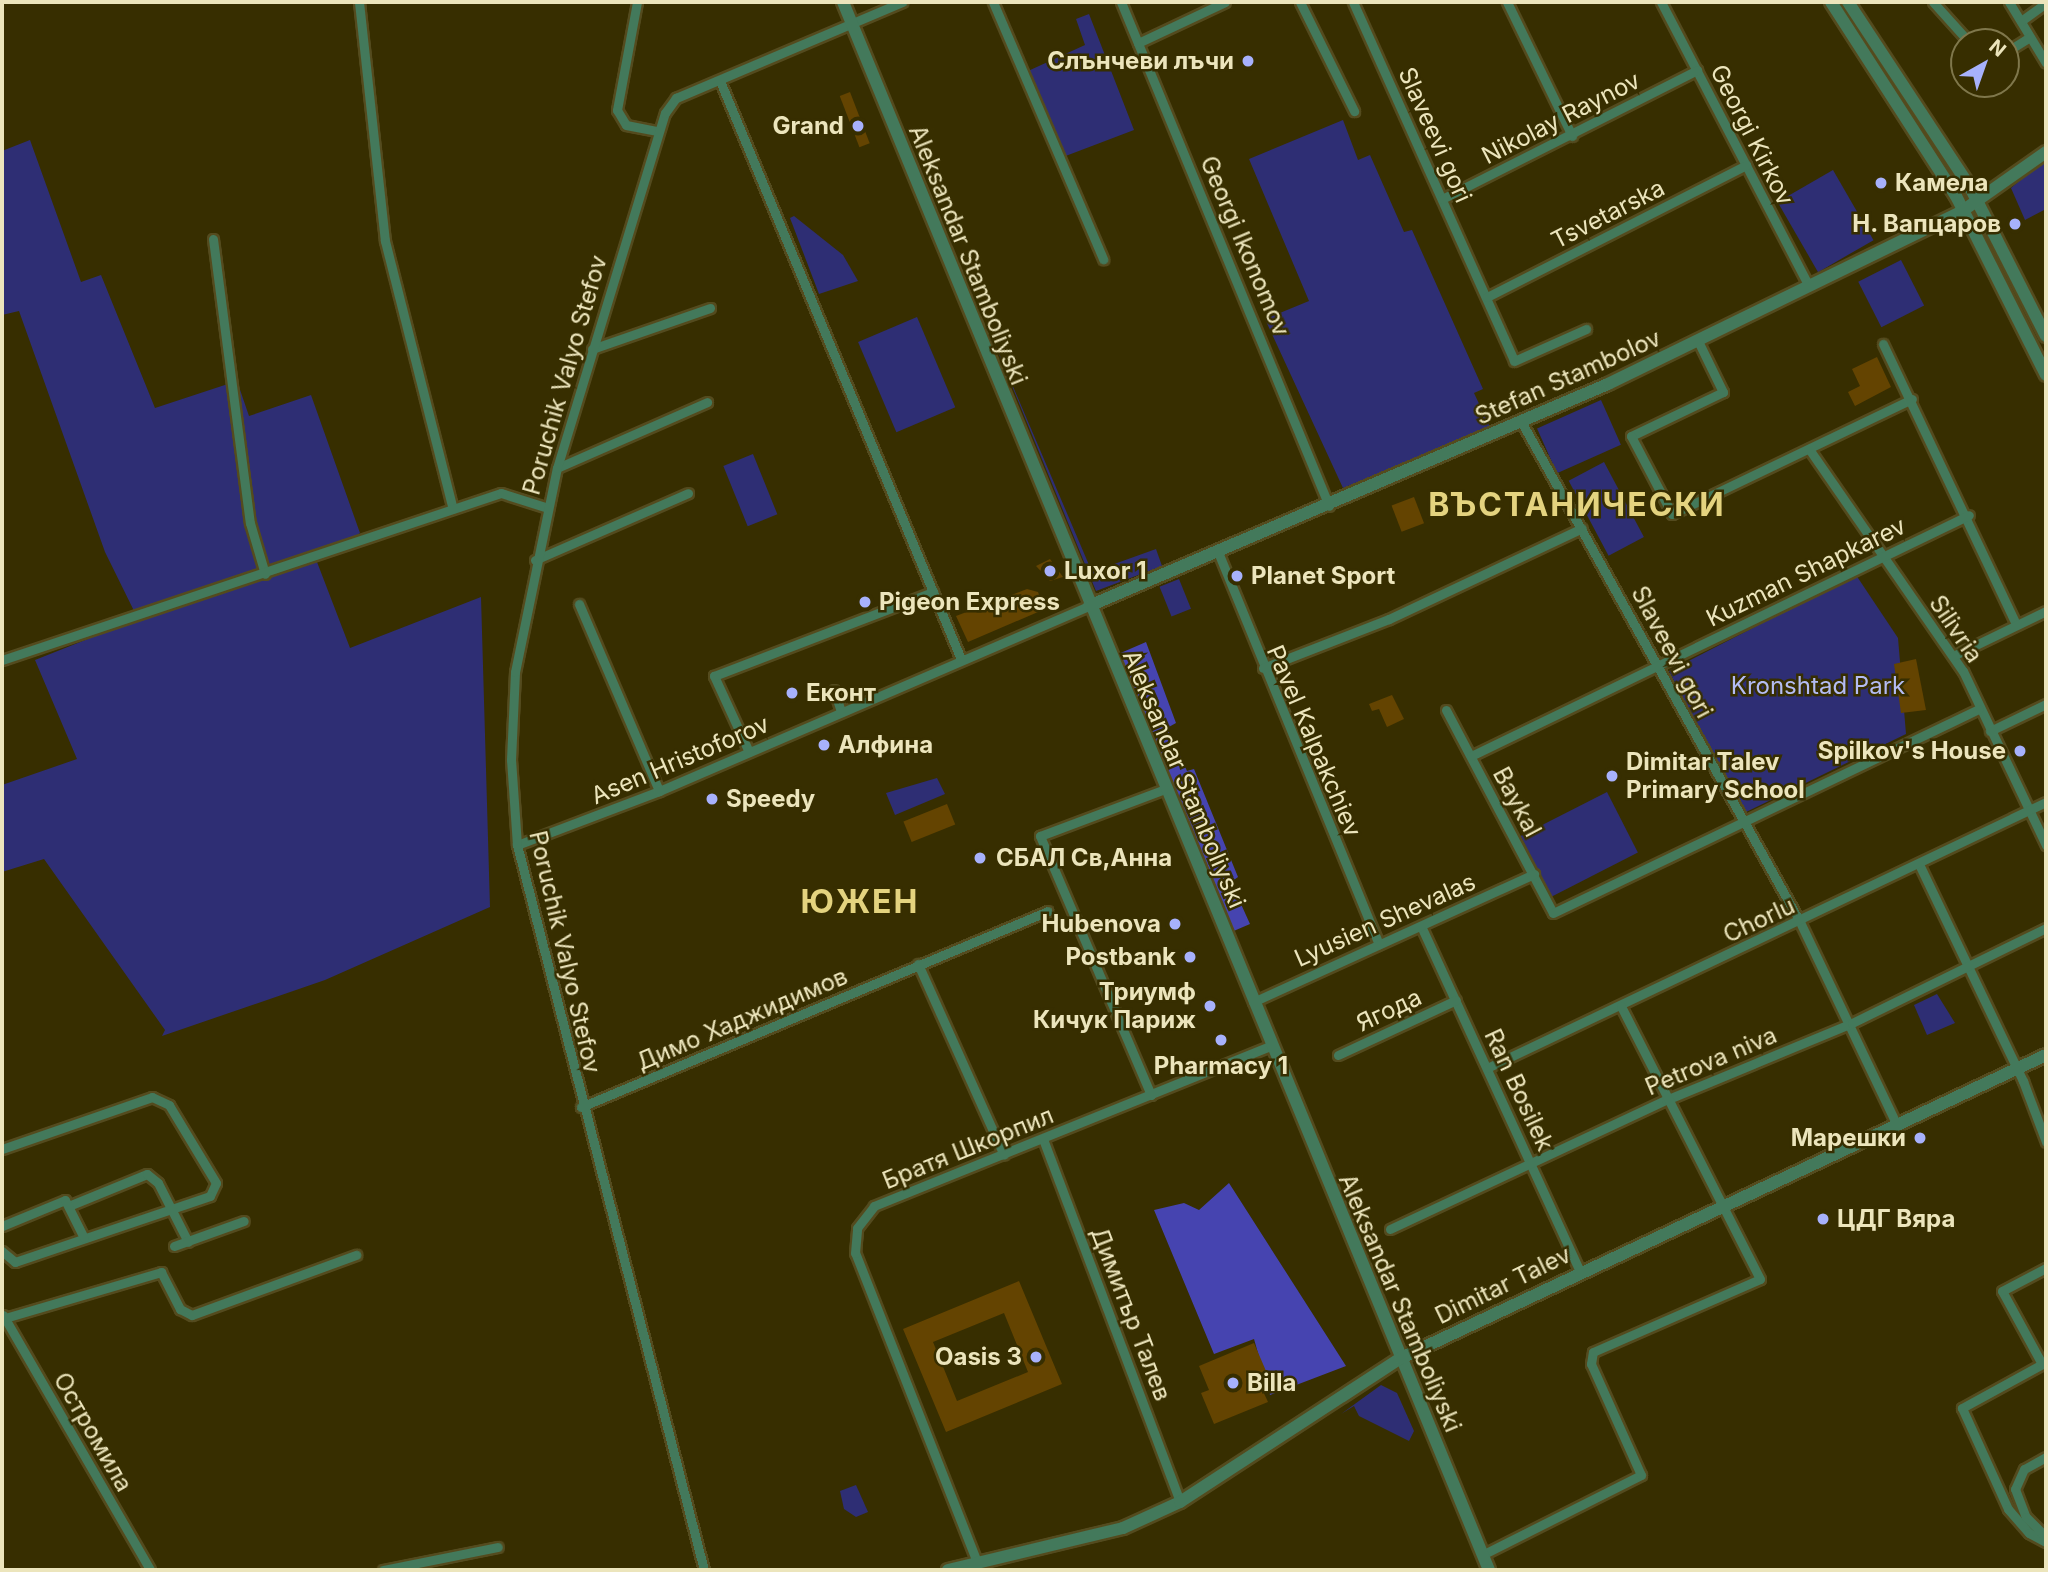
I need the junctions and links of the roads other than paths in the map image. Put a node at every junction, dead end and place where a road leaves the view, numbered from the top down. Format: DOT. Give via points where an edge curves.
graph roads {
  1 [pos="359,2"];
  2 [pos="637,2"];
  3 [pos="843,2"];
  4 [pos="902,2"];
  5 [pos="993,2"];
  6 [pos="1121,2"];
  7 [pos="1225,2"];
  8 [pos="1300,2"];
  9 [pos="1353,2"];
  10 [pos="1507,2"];
  11 [pos="1661,2"];
  12 [pos="1831,2"];
  13 [pos="1848,2"];
  14 [pos="1933,2"];
  15 [pos="2009,2"];
  16 [pos="2046,3"];
  17 [pos="2021,20"];
  18 [pos="852,22"];
  19 [pos="1956,28"];
  20 [pos="2030,37"];
  21 [pos="1138,43"];
  22 [pos="2020,43"];
  23 [pos="2046,63"];
  24 [pos="1697,70"];
  25 [pos="720,81"];
  26 [pos="1354,111"];
  27 [pos="657,131"];
  28 [pos="1572,136"];
  29 [pos="2046,152"];
  30 [pos="1746,165"];
  31 [pos="1442,199"];
  32 [pos="1979,202"];
  33 [pos="1964,211"];
  34 [pos="213,239"];
  35 [pos="1102,259"];
  36 [pos="1809,286"];
  37 [pos="1487,297"];
  38 [pos="710,308"];
  39 [pos="1586,329"];
  40 [pos="2046,336"];
  41 [pos="1698,341"];
  42 [pos="1883,344"];
  43 [pos="592,349"];
  44 [pos="2046,375"];
  45 [pos="1912,399"];
  46 [pos="707,402"];
  47 [pos="1522,424"];
  48 [pos="1809,449"];
  49 [pos="557,468"];
  50 [pos="688,493"];
  51 [pos="1329,506"];
  52 [pos="548,508"];
  53 [pos="453,509"];
  54 [pos="1969,515"];
  55 [pos="1582,528"];
  56 [pos="1218,552"];
  57 [pos="1881,556"];
  58 [pos="535,560"];
  59 [pos="265,574"];
  60 [pos="933,592"];
  61 [pos="579,604"];
  62 [pos="1089,606"];
  63 [pos="2046,611"];
  64 [pos="2017,624"];
  65 [pos="1953,656"];
  66 [pos="961,659"];
  67 [pos="2,660"];
  68 [pos="1660,663"];
  69 [pos="1263,668"];
  70 [pos="834,690"];
  71 [pos="2046,704"];
  72 [pos="1979,709"];
  73 [pos="1446,710"];
  74 [pos="841,712"];
  75 [pos="1990,731"];
  76 [pos="749,752"];
  77 [pos="1471,756"];
  78 [pos="1166,789"];
  79 [pos="659,791"];
  80 [pos="2046,802"];
  81 [pos="2029,811"];
  82 [pos="1741,821"];
  83 [pos="517,845"];
  84 [pos="2046,845"];
  85 [pos="1919,864"];
  86 [pos="1534,873"];
  87 [pos="1048,911"];
  88 [pos="1800,922"];
  89 [pos="1421,926"];
  90 [pos="2046,928"];
  91 [pos="1379,943"];
  92 [pos="918,964"];
  93 [pos="1967,966"];
  94 [pos="1456,1000"];
  95 [pos="1253,1002"];
  96 [pos="1621,1006"];
  97 [pos="1852,1023"];
  98 [pos="1271,1046"];
  99 [pos="1338,1055"];
  100 [pos="2046,1055"];
  101 [pos="1487,1068"];
  102 [pos="2017,1068"];
  103 [pos="1151,1095"];
  104 [pos="1666,1100"];
  105 [pos="581,1107"];
  106 [pos="1897,1125"];
  107 [pos="1043,1139"];
  108 [pos="2046,1142"];
  109 [pos="2,1149"];
  110 [pos="1003,1155"];
  111 [pos="1532,1164"];
  112 [pos="1723,1204"];
  113 [pos="71,1205"];
  114 [pos="173,1208"];
  115 [pos="244,1220"];
  116 [pos="3,1222"];
  117 [pos="1390,1229"];
  118 [pos="84,1238"];
  119 [pos="188,1242"];
  120 [pos="174,1246"];
  121 [pos="2,1251"];
  122 [pos="356,1255"];
  123 [pos="2046,1268"];
  124 [pos="1580,1271"];
  125 [pos="3,1316"];
  126 [pos="1401,1358"];
  127 [pos="2044,1363"];
  128 [pos="2046,1457"];
  129 [pos="1181,1502"];
  130 [pos="2046,1539"];
  131 [pos="498,1547"];
  132 [pos="1482,1555"];
  133 [pos="977,1562"];
  134 [pos="150,1570"];
  135 [pos="383,1570"];
  136 [pos="705,1570"];
  137 [pos="948,1570"];
  138 [pos="1489,1570"];
  1 -- 53 [label="street" via="385,241"];
  2 -- 27 [label="street" via="617,110 626,125"];
  3 -- 18 [label="street, Aleksandar Stamboliyski"];
  4 -- 18 [label="street"];
  5 -- 35 [label="street"];
  6 -- 21 [label="street, Georgi Ikonomov"];
  7 -- 21 [label="street"];
  8 -- 26 [label="street"];
  9 -- 31 [label="street, Slaveevi gori"];
  10 -- 28 [label="street"];
  11 -- 24 [label="street, Georgi Kirkov"];
  12 -- 33 [label="street"];
  13 -- 32 [label="street"];
  14 -- 19 [label="street"];
  15 -- 17 [label="street"];
  16 -- 17 [label="street"];
  17 -- 20 [label="street"];
  18 -- 25 [label="street"];
  18 -- 62 [label="street, Aleksandar Stamboliyski"];
  20 -- 22 [label="street"];
  20 -- 23 [label="street"];
  21 -- 51 [label="street, Georgi Ikonomov"];
  24 -- 28 [label="street, Nikolay Raynov"];
  24 -- 30 [label="street, Georgi Kirkov"];
  25 -- 27 [label="street, Poruchik Valyo Stefov" via="677,98"];
  25 -- 60 [label="street"];
  27 -- 43 [label="street, Poruchik Valyo Stefov"];
  28 -- 31 [label="street, Nikolay Raynov"];
  29 -- 32 [label="street, Stefan Stambolov"];
  30 -- 36 [label="street, Georgi Kirkov"];
  30 -- 37 [label="street, Tsvetarska"];
  31 -- 37 [label="street, Slaveevi gori"];
  32 -- 33 [label="street, Stefan Stambolov"];
  32 -- 40 [label="street"];
  33 -- 36 [label="street, Stefan Stambolov"];
  33 -- 44 [label="street"];
  34 -- 59 [label="street" via="250,523"];
  36 -- 41 [label="street, Stefan Stambolov"];
  37 -- 39 [label="street, Slaveevi gori" via="1514,361"];
  38 -- 43 [label="street"];
  41 -- 47 [label="street, Stefan Stambolov"];
  41 -- 48 [label="street" via="1723,392 1631,436 1672,514"];
  42 -- 45 [label="street"];
  43 -- 49 [label="street, Poruchik Valyo Stefov"];
  45 -- 48 [label="street"];
  45 -- 54 [label="street"];
  46 -- 49 [label="street"];
  47 -- 51 [label="street, Stefan Stambolov"];
  47 -- 55 [label="street, Slaveevi gori"];
  48 -- 57 [label="street, Silivria"];
  49 -- 52 [label="street, Poruchik Valyo Stefov"];
  50 -- 58 [label="street"];
  51 -- 56 [label="street, Stefan Stambolov"];
  52 -- 53 [label="street" via="500,493"];
  52 -- 58 [label="street, Poruchik Valyo Stefov"];
  53 -- 59 [label="street"];
  54 -- 57 [label="street, Kuzman Shapkarev"];
  54 -- 64 [label="street"];
  55 -- 68 [label="street, Slaveevi gori"];
  55 -- 69 [label="street" via="1389,620"];
  56 -- 62 [label="street, Stefan Stambolov"];
  56 -- 69 [label="street, Pavel Kalpakchiev"];
  57 -- 65 [label="street, Silivria"];
  57 -- 68 [label="street, Kuzman Shapkarev"];
  58 -- 83 [label="street, Poruchik Valyo Stefov" via="515,672 511,760"];
  59 -- 67 [label="street"];
  60 -- 66 [label="street"];
  60 -- 76 [label="street" via="714,676"];
  61 -- 79 [label="street"];
  62 -- 66 [label="street, Asen Hristoforov"];
  62 -- 78 [label="street, Aleksandar Stamboliyski"];
  63 -- 64 [label="street"];
  64 -- 65 [label="street"];
  65 -- 72 [label="street, Silivria"];
  66 -- 74 [label="street, Asen Hristoforov"];
  68 -- 77 [label="street, Kuzman Shapkarev"];
  68 -- 82 [label="street, Slaveevi gori"];
  69 -- 91 [label="street, Pavel Kalpakchiev"];
  70 -- 74 [label="street"];
  71 -- 75 [label="street"];
  72 -- 75 [label="street, Silivria"];
  72 -- 82 [label="street"];
  73 -- 77 [label="street, Baykal"];
  74 -- 76 [label="street, Asen Hristoforov"];
  75 -- 81 [label="street, Silivria"];
  76 -- 79 [label="street, Asen Hristoforov"];
  77 -- 86 [label="street, Baykal"];
  78 -- 95 [label="street, Aleksandar Stamboliyski"];
  78 -- 103 [label="street" via="1040,836"];
  79 -- 83 [label="street, Asen Hristoforov" via="532,844"];
  80 -- 81 [label="street, Chorlu"];
  81 -- 84 [label="street, Silivria"];
  81 -- 85 [label="street, Chorlu"];
  82 -- 86 [label="street, Baykal" via="1553,913"];
  82 -- 88 [label="street, Slaveevi gori"];
  83 -- 105 [label="street, Poruchik Valyo Stefov"];
  85 -- 88 [label="street, Chorlu"];
  85 -- 93 [label="street"];
  86 -- 89 [label="street, Lyusien Shevalas"];
  87 -- 92 [label="street, Димо Хаджидимов"];
  88 -- 96 [label="street, Chorlu"];
  88 -- 97 [label="street, Slaveevi gori"];
  89 -- 91 [label="street, Lyusien Shevalas"];
  89 -- 94 [label="street, Ran Bosilek"];
  90 -- 93 [label="street, Petrova niva"];
  91 -- 95 [label="street, Lyusien Shevalas"];
  92 -- 105 [label="street, Димо Хаджидимов"];
  92 -- 110 [label="street"];
  93 -- 97 [label="street, Petrova niva"];
  93 -- 102 [label="street"];
  94 -- 99 [label="street, Ягода"];
  94 -- 101 [label="street, Ran Bosilek"];
  95 -- 98 [label="street, Aleksandar Stamboliyski"];
  96 -- 101 [label="street, Chorlu"];
  96 -- 104 [label="street"];
  97 -- 104 [label="street, Petrova niva"];
  97 -- 106 [label="street, Slaveevi gori"];
  98 -- 103 [label="street, Братя Шкорпил"];
  98 -- 126 [label="street, Aleksandar Stamboliyski"];
  100 -- 102 [label="street, Dimitar Talev"];
  101 -- 111 [label="street, Ran Bosilek"];
  102 -- 106 [label="street, Dimitar Talev"];
  102 -- 108 [label="street"];
  103 -- 107 [label="street, Братя Шкорпил"];
  104 -- 111 [label="street, Petrova niva"];
  104 -- 112 [label="street"];
  105 -- 136 [label="street, Poruchik Valyo Stefov"];
  106 -- 112 [label="street, Dimitar Talev"];
  107 -- 110 [label="street, Братя Шкорпил"];
  107 -- 129 [label="street, Димитър Талев"];
  109 -- 114 [label="street" via="152,1097 160,1099 169,1105 216,1183 210,1196"];
  110 -- 133 [label="street, Братя Шкорпил" via="874,1206 857,1228 855,1253"];
  111 -- 117 [label="street, Petrova niva"];
  111 -- 124 [label="street, Ran Bosilek"];
  112 -- 124 [label="street, Dimitar Talev"];
  112 -- 132 [label="street" via="1760,1279 1593,1352 1591,1364 1641,1475"];
  113 -- 114 [label="street" via="138,1173 153,1178"];
  113 -- 116 [label="street" via="59,1200"];
  113 -- 118 [label="street"];
  114 -- 118 [label="street"];
  114 -- 119 [label="street"];
  115 -- 119 [label="street"];
  118 -- 121 [label="street" via="15,1262"];
  119 -- 120 [label="street"];
  122 -- 125 [label="street" via="192,1315 180,1309 161,1272"];
  123 -- 127 [label="street" via="2002,1291"];
  124 -- 126 [label="street, Dimitar Talev"];
  125 -- 134 [label="street, Остромила"];
  126 -- 129 [label="street, Dimitar Talev"];
  126 -- 132 [label="street, Aleksandar Stamboliyski"];
  127 -- 130 [label="street" via="1962,1408 2008,1509 2029,1533"];
  128 -- 130 [label="street" via="2024,1469 2015,1489 2026,1517"];
  129 -- 133 [label="street, Dimitar Talev" via="1124,1528"];
  131 -- 135 [label="street"];
  132 -- 138 [label="street, Aleksandar Stamboliyski"];
  133 -- 137 [label="street, Dimitar Talev"];
}
